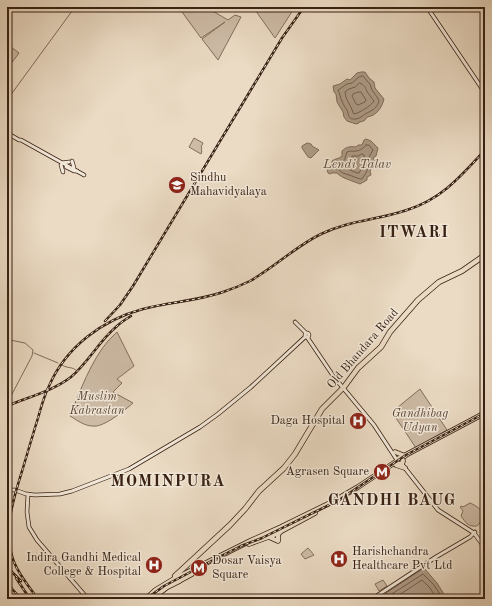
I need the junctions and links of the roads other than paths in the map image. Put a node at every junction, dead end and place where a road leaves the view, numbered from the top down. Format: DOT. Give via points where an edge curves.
graph roads {
  1 [pos="428,7"];
  2 [pos="485,92"];
  3 [pos="7,134"];
  4 [pos="62,164"];
  5 [pos="74,168"];
  6 [pos="63,172"];
  7 [pos="79,172"];
  8 [pos="84,175"];
  9 [pos="485,255"];
  10 [pos="296,323"];
  11 [pos="307,337"];
  12 [pos="344,388"];
  13 [pos="485,414"];
  14 [pos="394,453"];
  15 [pos="400,461"];
  16 [pos="7,490"];
  17 [pos="28,494"];
  18 [pos="280,532"];
  19 [pos="474,533"];
  20 [pos="269,537"];
  21 [pos="485,546"];
  22 [pos="176,578"];
  23 [pos="156,593"];
  24 [pos="88,599"];
  25 [pos="146,599"];
  26 [pos="151,599"];
  27 [pos="372,599"];
  1 -- 2 [label="main road"];
  3 -- 4 [label="main road"];
  4 -- 5 [label="main road"];
  4 -- 5 [label="main road" via="70,161"];
  4 -- 6 [label="main road"];
  4 -- 7 [label="main road" via="74,172"];
  5 -- 7 [label="main road"];
  7 -- 8 [label="main road"];
  9 -- 12 [label="highway, Old Bhandara Road" via="462,271 439,282 418,300 390,332 381,347 358,368"];
  10 -- 11 [label="main road"];
  11 -- 12 [label="main road"];
  11 -- 17 [label="main road" via="199,427 125,469 72,489"];
  12 -- 14 [label="main road"];
  12 -- 22 [label="highway, Old Bhandara Road" via="322,409 284,468"];
  13 -- 15 [label="main road"];
  14 -- 15 [label="main road"];
  14 -- 15 [label="main road"];
  15 -- 18 [label="main road" via="347,497"];
  15 -- 19 [label="main road" via="438,510"];
  15 -- 22 [label="main road" via="334,501"];
  16 -- 17 [label="main road"];
  17 -- 24 [label="main road" via="28,527"];
  18 -- 20 [label="main road"];
  18 -- 20 [label="main road" via="278,541"];
  19 -- 21 [label="main road"];
  19 -- 27 [label="main road"];
  20 -- 22 [label="main road"];
  22 -- 23 [label="highway, Old Bhandara Road"];
  23 -- 25 [label="highway"];
  23 -- 26 [label="highway"];
}
